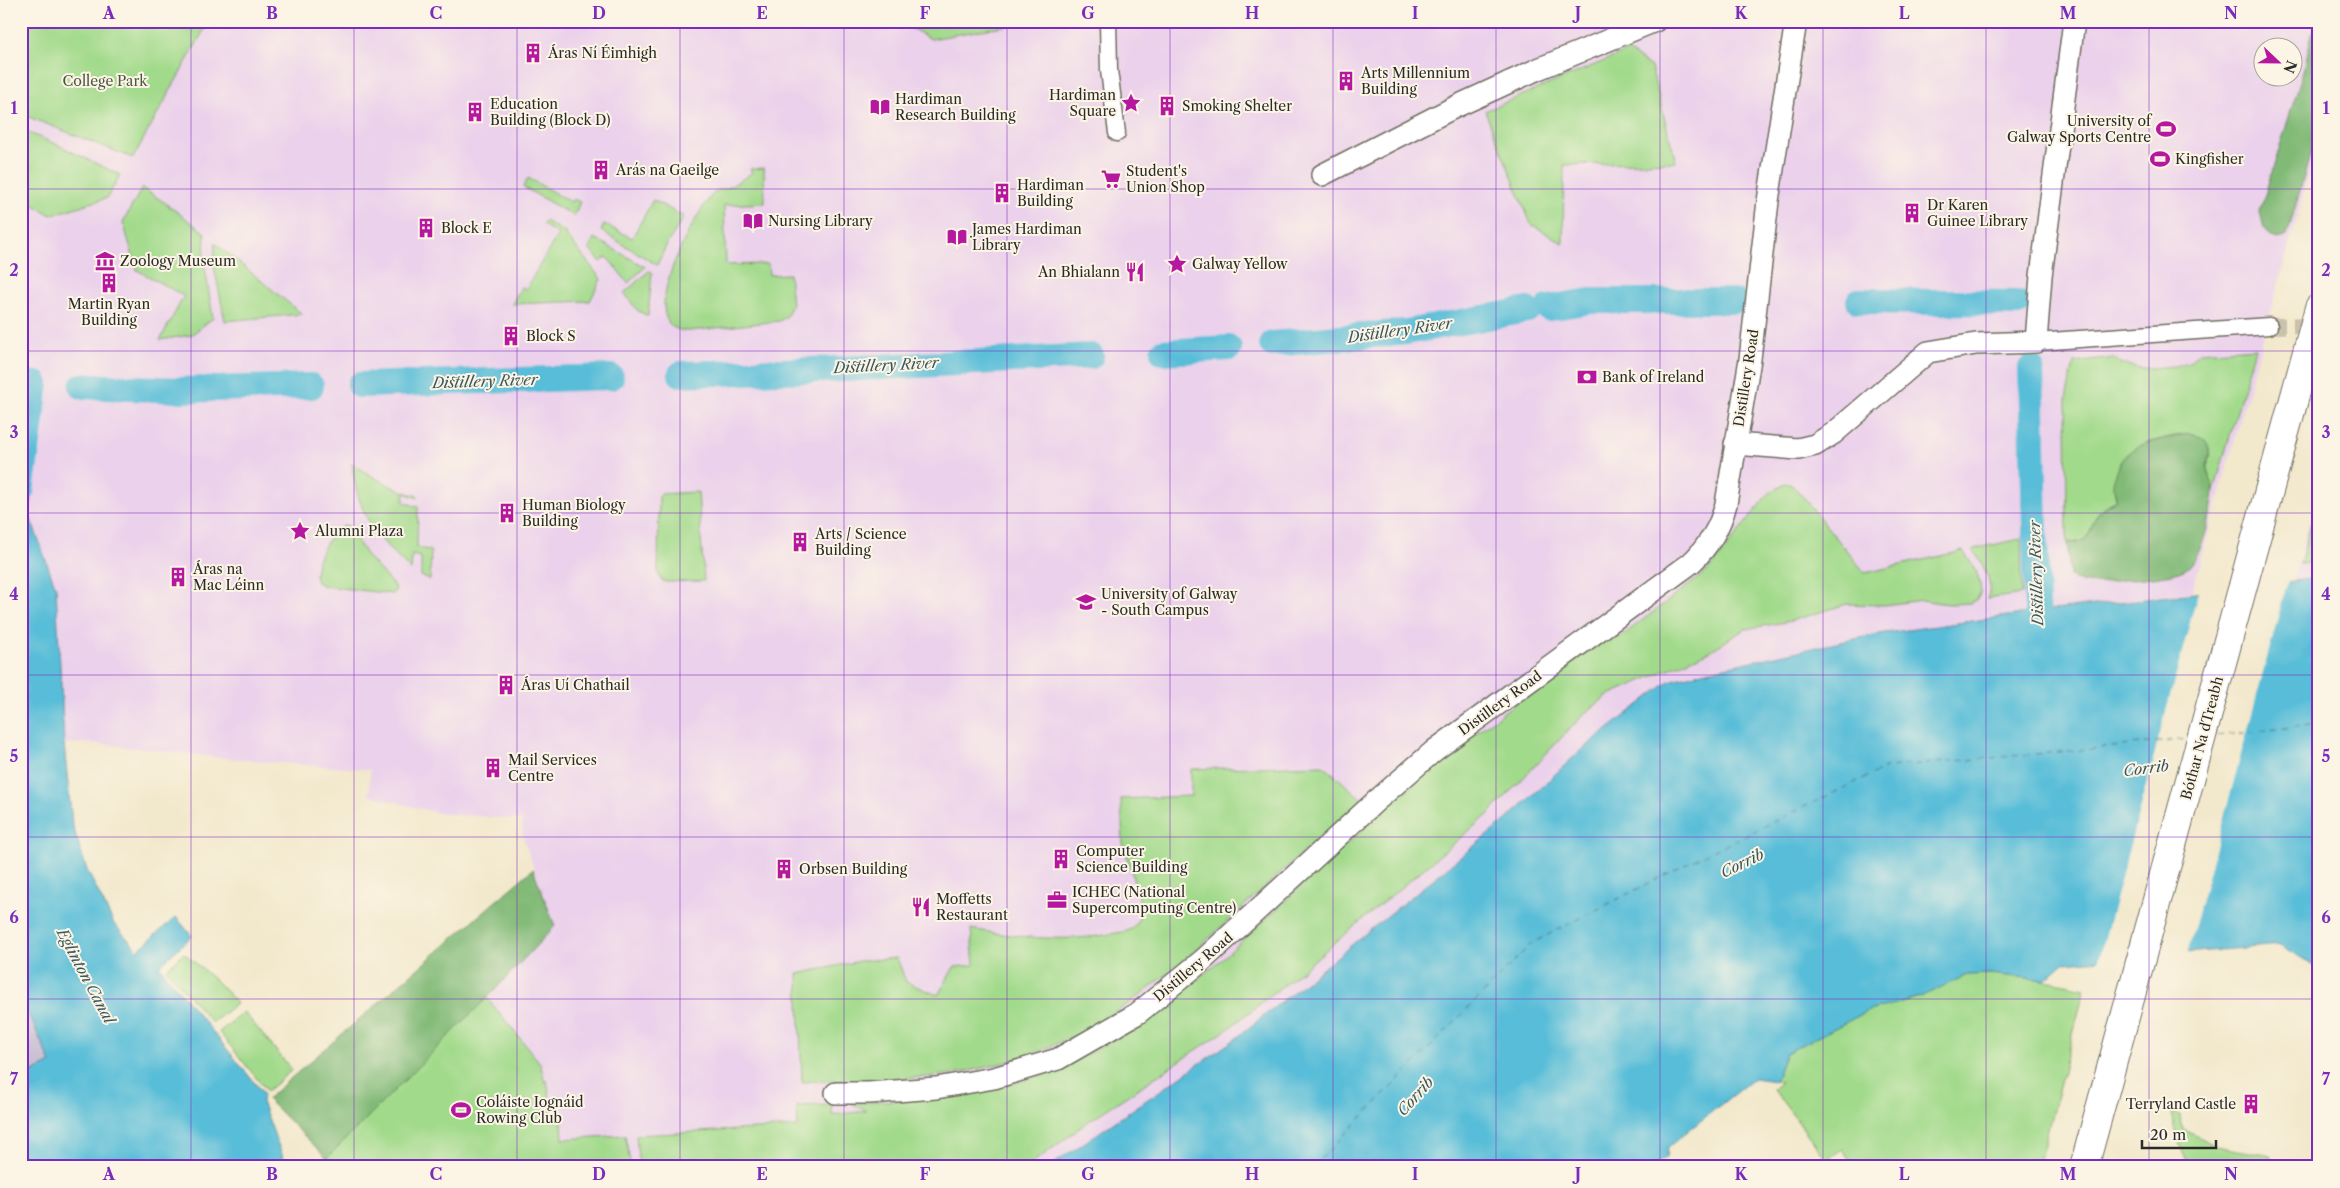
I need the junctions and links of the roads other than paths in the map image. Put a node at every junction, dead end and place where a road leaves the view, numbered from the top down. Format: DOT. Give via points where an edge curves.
graph roads {
  1 [pos="1108,21"];
  2 [pos="1655,21"];
  3 [pos="1796,21"];
  4 [pos="2074,21"];
  5 [pos="1117,133"];
  6 [pos="1322,175"];
  7 [pos="2319,308"];
  8 [pos="2269,326"];
  9 [pos="2036,342"];
  10 [pos="1735,444"];
  11 [pos="836,1092"];
  12 [pos="2084,1167"];
  1 -- 5 [label="street" via="1109,70"];
  2 -- 6 [label="street" via="1455,107"];
  3 -- 10 [label="street, Distillery Road" via="1768,201 1750,359"];
  4 -- 9 [label="street" via="2041,276"];
  7 -- 12 [label="highway, Bóthar Na dTreabh"];
  8 -- 9 [label="street"];
  9 -- 10 [label="street" via="1976,344 1928,352 1815,446 1790,449"];
  10 -- 11 [label="street, Distillery Road" via="1722,519 1704,551 1435,750 1203,960 1138,1013 1058,1059 994,1078 936,1088"];
}
